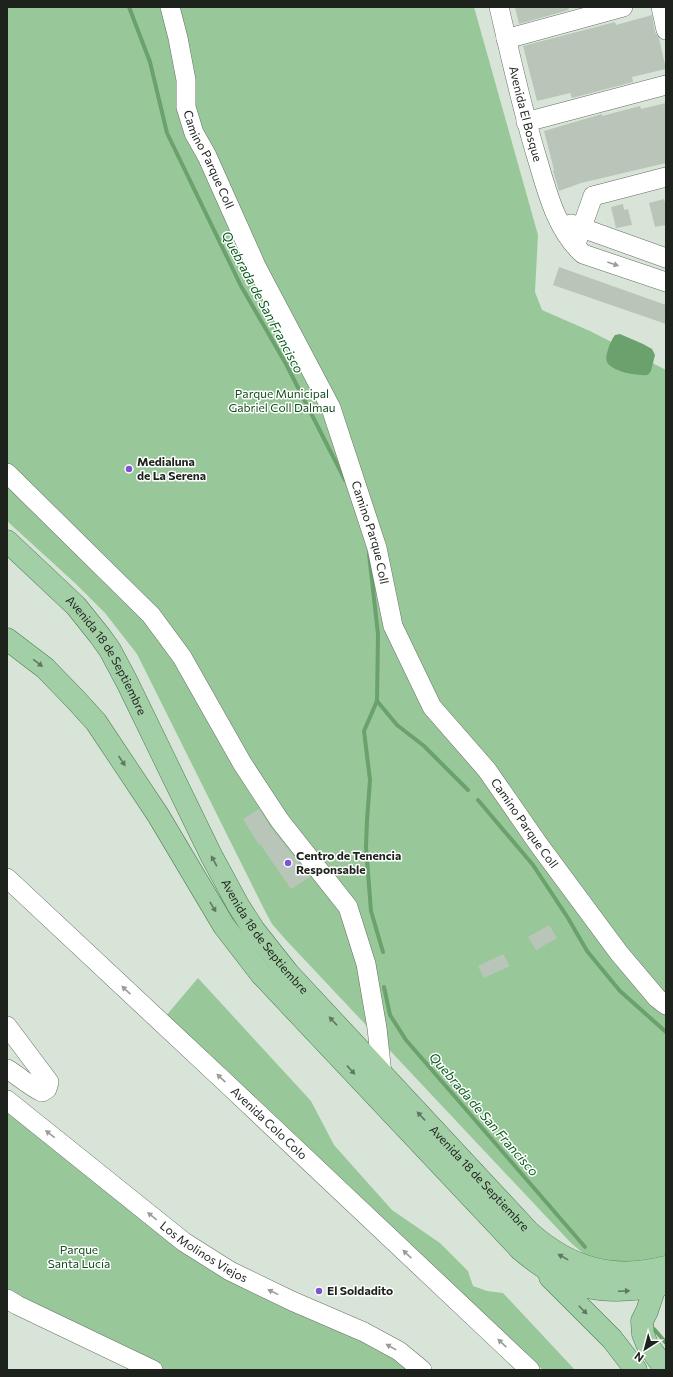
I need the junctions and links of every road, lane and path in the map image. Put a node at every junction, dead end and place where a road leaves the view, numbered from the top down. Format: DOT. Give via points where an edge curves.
graph roads {
  1 [pos="170,7"];
  2 [pos="499,7"];
  3 [pos="622,7"];
  4 [pos="661,7"];
  5 [pos="666,30"];
  6 [pos="506,39"];
  7 [pos="666,85"];
  8 [pos="526,122"];
  9 [pos="666,177"];
  10 [pos="558,220"];
  11 [pos="582,227"];
  12 [pos="578,249"];
  13 [pos="666,258"];
  14 [pos="666,282"];
  15 [pos="7,473"];
  16 [pos="7,540"];
  17 [pos="7,640"];
  18 [pos="7,878"];
  19 [pos="666,1005"];
  20 [pos="7,1026"];
  21 [pos="7,1069"];
  22 [pos="382,1074"];
  23 [pos="7,1100"];
  24 [pos="536,1262"];
  25 [pos="666,1267"];
  26 [pos="660,1286"];
  27 [pos="7,1299"];
  28 [pos="612,1339"];
  29 [pos="525,1368"];
  30 [pos="152,1370"];
  31 [pos="422,1370"];
  32 [pos="636,1370"];
  33 [pos="651,1370"];
  34 [pos="666,1370"];
  1 -- 19 [label="street, Camino Parque Coll" via="186,80 186,107 194,133 207,156 257,268 331,408 377,548 393,626 432,707 487,770 619,953"];
  2 -- 6 [label="street, Avenida El Bosque"];
  3 -- 6 [label="street"];
  4 -- 5 [label="street"];
  6 -- 8 [label="street, Avenida El Bosque"];
  7 -- 8 [label="street"];
  8 -- 10 [label="street, Avenida El Bosque"];
  9 -- 11 [label="street" via="593,196"];
  10 -- 11 [label="street"];
  10 -- 12 [label="street, Avenida El Bosque"];
  11 -- 12 [label="street" via="576,244"];
  11 -- 13 [label="street"];
  12 -- 14 [label="street, Avenida El Bosque, one-way" via="584,254"];
  15 -- 22 [label="street" via="151,615 182,657 242,763 280,821 348,907 366,964 378,1028"];
  22 -- 16 [label="main road, Avenida 18 de Septiembre, one-way" via="288,973 254,930 211,855 110,650 76,606"];
  17 -- 24 [label="main road, Avenida 18 de Septiembre, one-way" via="45,668 96,722 158,815 224,926 261,974 521,1250"];
  29 -- 18 [label="street, Avenida Colo Colo, one-way"];
  20 -- 21 [label="street" via="49,1082 47,1089 42,1092 32,1088"];
  25 -- 22 [label="main road, Avenida 18 de Septiembre, one-way" via="621,1273 588,1268 559,1255 524,1227"];
  31 -- 23 [label="street, Los Molinos Viejos, one-way" via="400,1351 364,1332 292,1302 237,1274 184,1242"];
  24 -- 26 [label="main road, one-way" via="567,1281 596,1289 626,1291"];
  24 -- 28 [label="main road, one-way"];
  26 -- 34 [label="main road" via="642,1321 642,1334"];
  27 -- 30 [label="street"];
  28 -- 32 [label="main road"];
  28 -- 33 [label="main road"];
}
